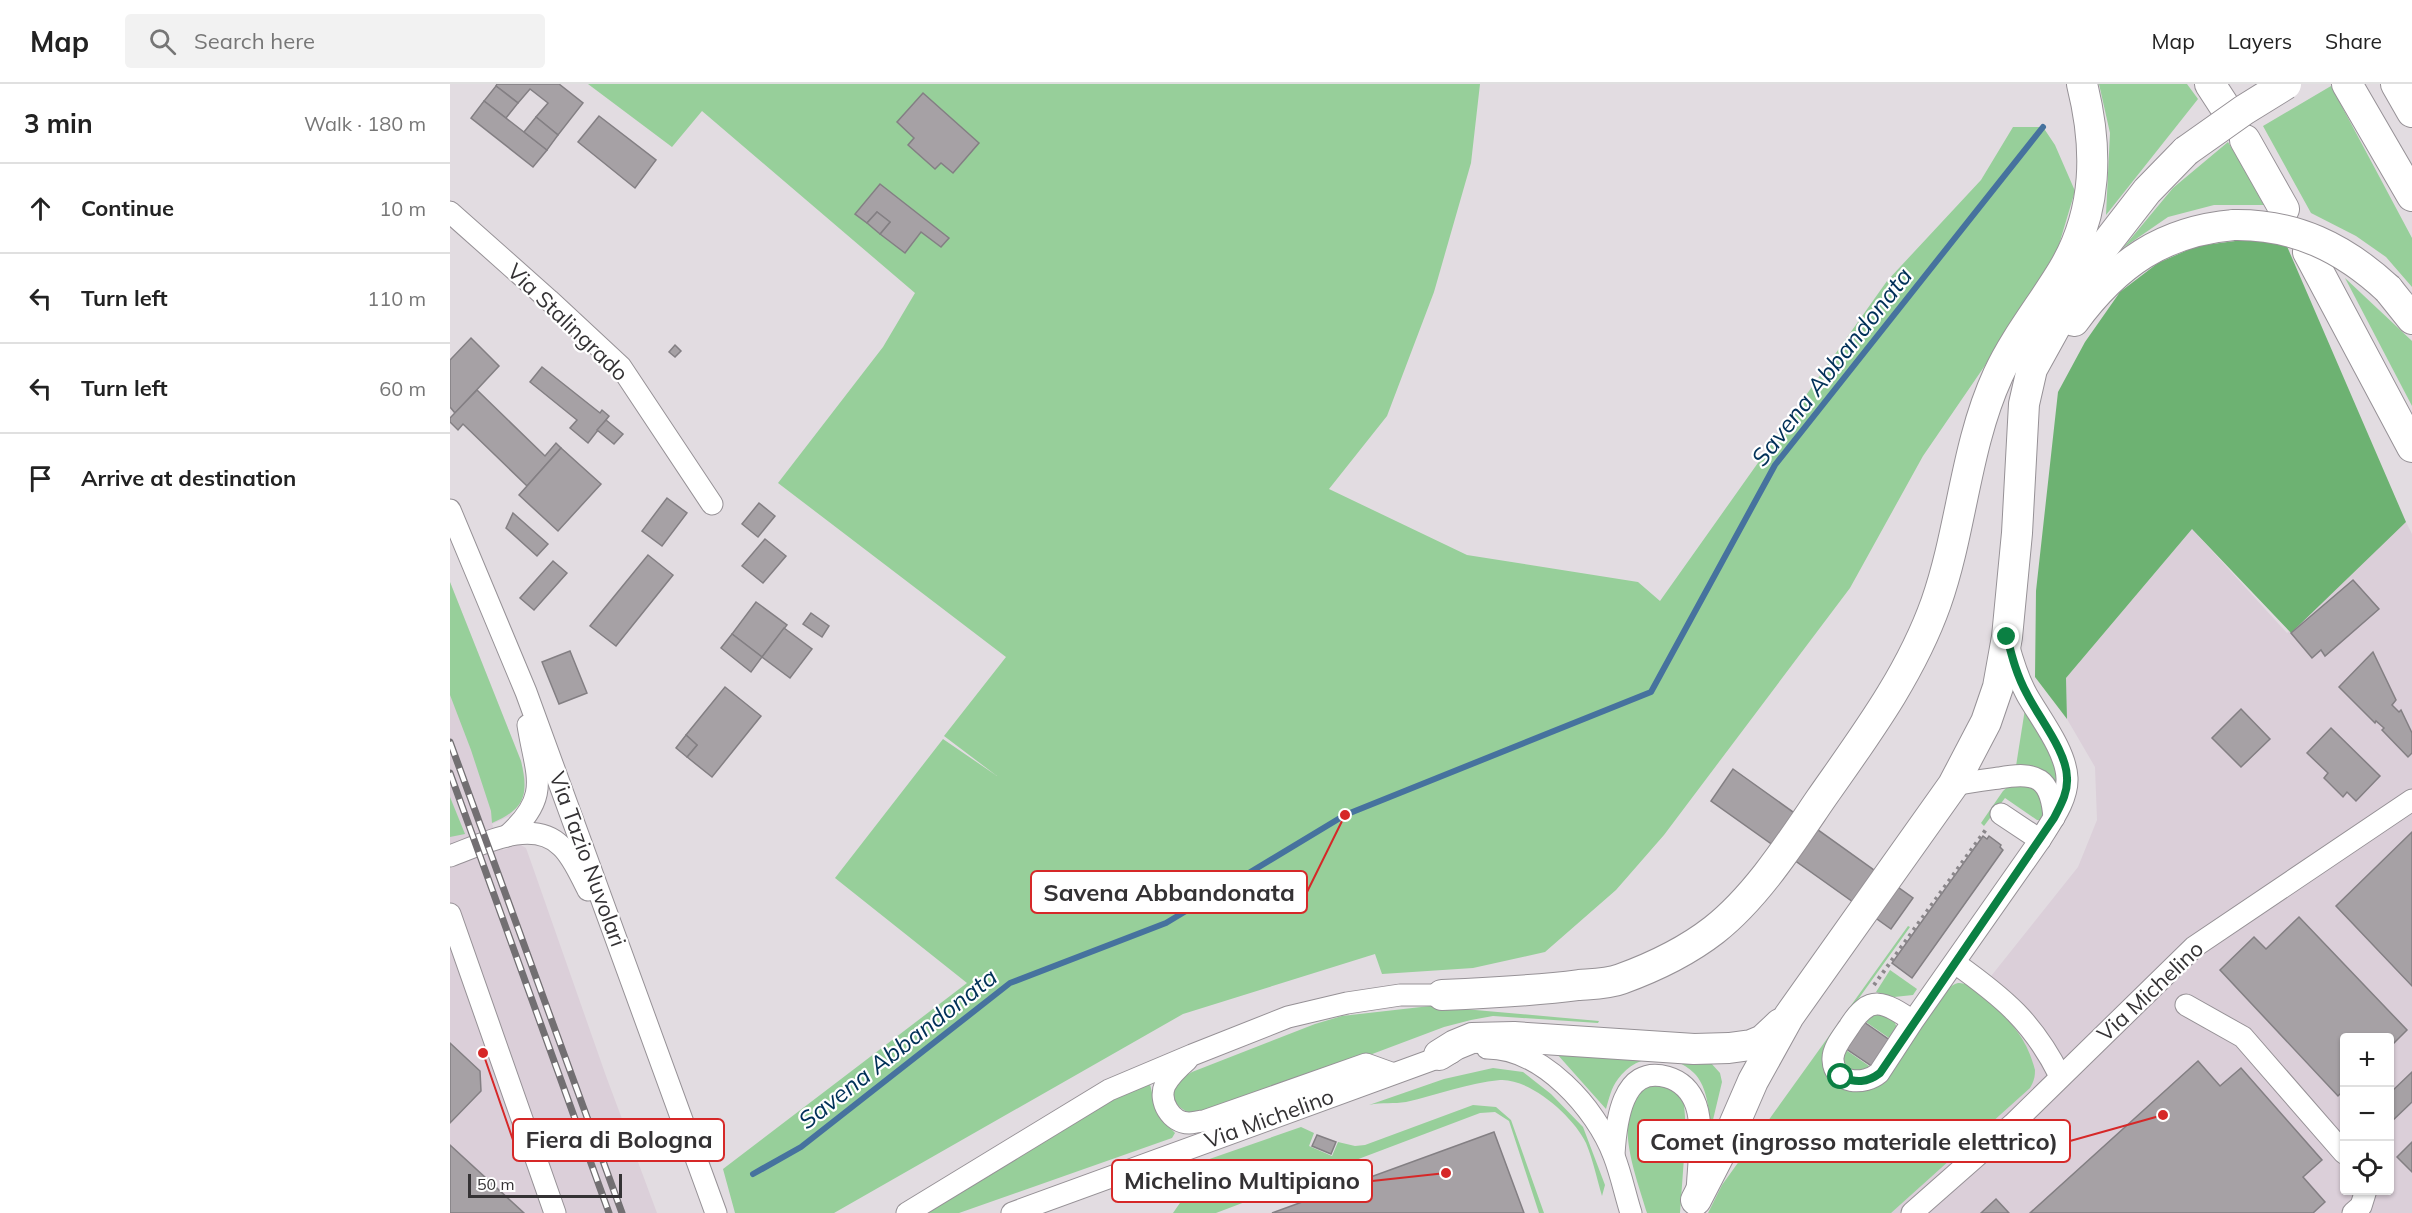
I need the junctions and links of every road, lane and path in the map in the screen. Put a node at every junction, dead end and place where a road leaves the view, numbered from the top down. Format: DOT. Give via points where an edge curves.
graph roads {
  1 [pos="2082,84"];
  2 [pos="2286,84"];
  3 [pos="2347,84"];
  4 [pos="2396,84"];
  5 [pos="2412,112"];
  6 [pos="2245,140"];
  7 [pos="2412,196"];
  8 [pos="2284,209"];
  9 [pos="450,212"];
  10 [pos="2308,252"];
  11 [pos="2084,275"];
  12 [pos="2412,319"];
  13 [pos="1979,426"];
  14 [pos="2023,444"];
  15 [pos="2412,447"];
  16 [pos="712,504"];
  17 [pos="450,510"];
  18 [pos="2007,637"];
  19 [pos="526,692"];
  20 [pos="1953,785"];
  21 [pos="2412,800"];
  22 [pos="2001,814"];
  23 [pos="2054,818"];
  24 [pos="507,836"];
  25 [pos="2040,840"];
  26 [pos="450,856"];
  27 [pos="450,914"];
  28 [pos="612,925"];
  29 [pos="1955,963"];
  30 [pos="1442,995"];
  31 [pos="1867,1005"];
  32 [pos="2186,1005"];
  33 [pos="1789,1016"];
  34 [pos="1913,1021"];
  35 [pos="1192,1055"];
  36 [pos="1439,1055"];
  37 [pos="1391,1073"];
  38 [pos="2060,1076"];
  39 [pos="2340,1148"];
  40 [pos="1614,1155"];
  41 [pos="2365,1195"];
  42 [pos="1696,1207"];
  43 [pos="555,1213"];
  44 [pos="716,1213"];
  45 [pos="907,1213"];
  46 [pos="1012,1213"];
  47 [pos="1631,1213"];
  48 [pos="1912,1213"];
  49 [pos="2353,1213"];
  1 -- 13 [label="highway" via="2094,154 2091,198 2084,225 2064,268 1998,375"];
  2 -- 11 [label="highway, bridge" via="2186,151 2147,191"];
  3 -- 7 [label="highway"];
  4 -- 5 [label="highway"];
  6 -- 8 [label="highway"];
  9 -- 16 [label="street, Via Stalingrado" via="621,367"];
  10 -- 15 [label="highway"];
  11 -- 13 [label="highway" via="2040,327"];
  11 -- 14 [label="highway" via="2032,369 2024,404"];
  12 -- 14 [label="highway, bridge" via="2388,289 2347,256 2313,238 2275,227 2234,225 2194,231 2139,255 2109,280 2077,316 2043,371"];
  13 -- 30 [label="highway" via="1949,562 1919,645 1879,717 1791,842 1738,906 1688,948 1617,981"];
  14 -- 18 [label="highway"];
  17 -- 19 [label="street, Via Tazio Nuvolari"];
  18 -- 20 [label="highway" via="1998,687 1986,722"];
  18 -- 23 [label="street" via="2016,672 2064,762 2065,795"];
  19 -- 24 [label="street" via="537,791 524,819"];
  19 -- 28 [label="street, Via Tazio Nuvolari"];
  20 -- 23 [label="street" via="2020,774 2033,776 2048,788"];
  20 -- 33 [label="highway"];
  21 -- 38 [label="street, Via Michelino" via="2194,947"];
  22 -- 25 [label="street"];
  22 -- 31 [label="path" via="1992,819 1870,990"];
  23 -- 25 [label="street"];
  24 -- 26 [label="street"];
  24 -- 28 [label="street" via="540,835 560,844"];
  25 -- 29 [label="street"];
  27 -- 43 [label="street"];
  28 -- 44 [label="street, Via Tazio Nuvolari"];
  29 -- 34 [label="street"];
  29 -- 38 [label="street" via="2017,1012 2048,1051"];
  30 -- 35 [label="street, Via Michelino" via="1347,1003 1288,1017"];
  31 -- 34 [label="street" via="1877,1003"];
  31 -- 34 [label="street" via="1858,1012 1832,1058 1841,1077 1850,1081 1862,1082 1880,1073"];
  32 -- 39 [label="street" via="2243,1037"];
  33 -- 36 [label="highway" via="1763,1040 1729,1048 1514,1037 1473,1038"];
  33 -- 42 [label="highway" via="1757,1073"];
  35 -- 37 [label="street, Via Michelino" via="1164,1086 1163,1096 1165,1107 1175,1119 1188,1124 1366,1064"];
  35 -- 45 [label="street, Via Michelino" via="1109,1090"];
  36 -- 37 [label="street, Via Michelino"];
  36 -- 40 [label="street, Via Michelino" via="1470,1048 1495,1048 1510,1050 1539,1064 1577,1096"];
  37 -- 46 [label="street, Via Michelino"];
  38 -- 48 [label="street, Via Michelino" via="2013,1124"];
  40 -- 42 [label="street" via="1616,1125 1629,1089 1650,1075 1679,1081 1695,1105 1699,1125"];
  40 -- 47 [label="street, Via Michelino"];
  41 -- 49 [label="street"];
}
